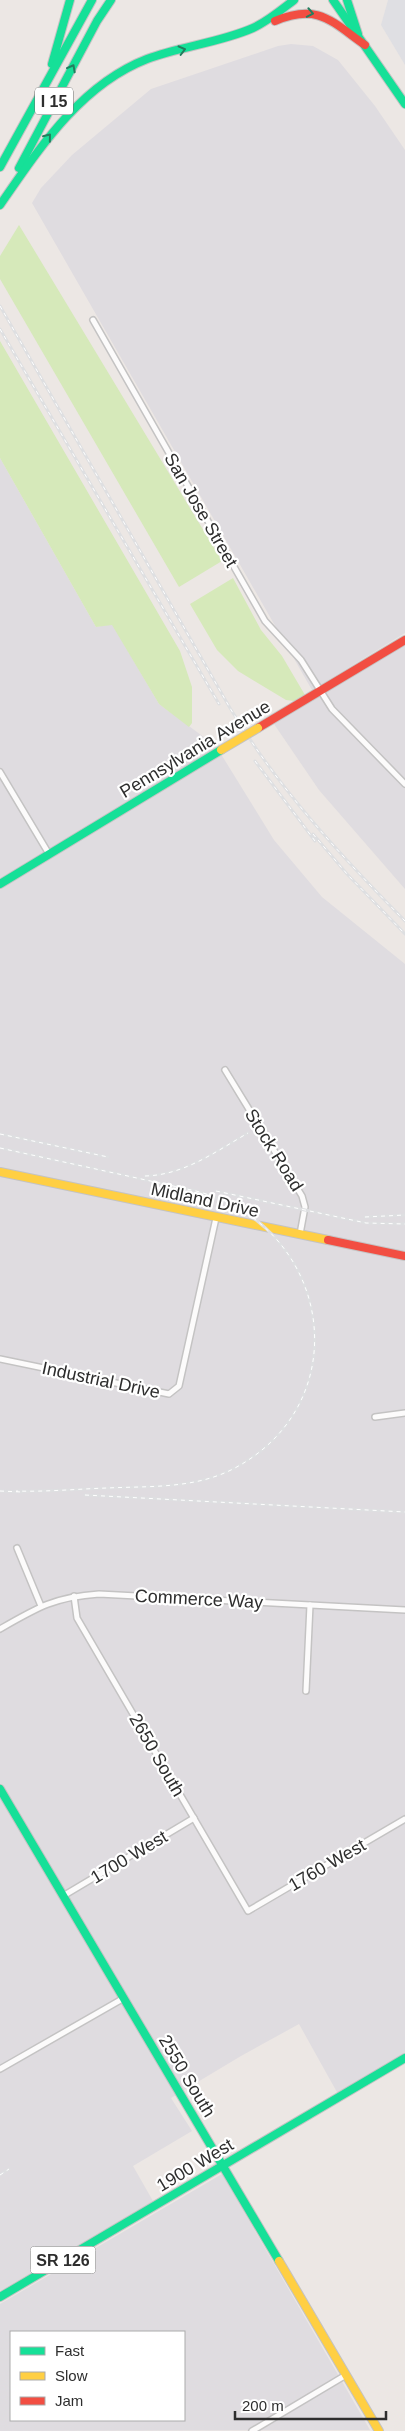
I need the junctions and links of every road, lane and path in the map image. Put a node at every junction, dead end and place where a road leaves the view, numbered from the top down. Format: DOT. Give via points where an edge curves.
graph roads {
  1 [pos="70,0"];
  2 [pos="92,0"];
  3 [pos="111,0"];
  4 [pos="294,0"];
  5 [pos="333,0"];
  6 [pos="347,0"];
  7 [pos="358,34"];
  8 [pos="232,36"];
  9 [pos="365,45"];
  10 [pos="46,83"];
  11 [pos="405,104"];
  12 [pos="0,167"];
  13 [pos="0,205"];
  14 [pos="93,320"];
  15 [pos="405,640"];
  16 [pos="320,691"];
  17 [pos="0,772"];
  18 [pos="405,784"];
  19 [pos="49,854"];
  20 [pos="0,884"];
  21 [pos="225,1070"];
  22 [pos="0,1172"];
  23 [pos="216,1218"];
  24 [pos="300,1234"];
  25 [pos="405,1256"];
  26 [pos="0,1359"];
  27 [pos="405,1413"];
  28 [pos="375,1417"];
  29 [pos="17,1548"];
  30 [pos="74,1596"];
  31 [pos="310,1605"];
  32 [pos="41,1606"];
  33 [pos="405,1610"];
  34 [pos="0,1629"];
  35 [pos="306,1691"];
  36 [pos="0,1789"];
  37 [pos="194,1818"];
  38 [pos="405,1819"];
  39 [pos="63,1896"];
  40 [pos="248,1911"];
  41 [pos="124,1998"];
  42 [pos="405,2058"];
  43 [pos="0,2070"];
  44 [pos="223,2166"];
  45 [pos="0,2297"];
  46 [pos="346,2375"];
  47 [pos="252,2431"];
  48 [pos="379,2431"];
  1 -- 10 [label="main road"];
  2 -- 10 [label="main road, I 15"];
  13 -- 3 [label="main road, I 15, one-way" via="97,20"];
  4 -- 8 [label="main road" via="274,16"];
  5 -- 7 [label="main road"];
  6 -- 7 [label="main road"];
  7 -- 9 [label="main road"];
  8 -- 9 [label="main road, one-way" via="247,35 291,13 308,11 328,19"];
  13 -- 8 [label="main road, one-way" via="46,139 73,110 106,83 145,60"];
  9 -- 11 [label="main road"];
  10 -- 12 [label="main road, I 15"];
  14 -- 16 [label="street, San Jose Street" via="265,621 301,660"];
  15 -- 16 [label="main road, Pennsylvania Avenue"];
  16 -- 18 [label="street, San Jose Street" via="332,709"];
  16 -- 19 [label="main road, Pennsylvania Avenue, bridge"];
  17 -- 19 [label="street"];
  19 -- 20 [label="main road, Pennsylvania Avenue"];
  21 -- 24 [label="street, Stock Road" via="302,1196 305,1207"];
  22 -- 23 [label="main road, Midland Drive"];
  23 -- 24 [label="main road, Midland Drive"];
  23 -- 26 [label="street, Industrial Drive" via="179,1386 169,1394"];
  24 -- 25 [label="main road, Midland Drive"];
  27 -- 28 [label="street"];
  29 -- 32 [label="street"];
  30 -- 31 [label="street, Commerce Way" via="99,1594"];
  30 -- 32 [label="street, Commerce Way"];
  30 -- 37 [label="street, 2650 South" via="77,1618"];
  31 -- 33 [label="street, Commerce Way"];
  31 -- 35 [label="street"];
  32 -- 34 [label="street, Commerce Way"];
  36 -- 39 [label="main road, 2550 South"];
  37 -- 39 [label="street, 1700 West"];
  37 -- 40 [label="street, 2650 South"];
  38 -- 40 [label="street, 1760 West"];
  39 -- 41 [label="main road, 2550 South"];
  41 -- 43 [label="street"];
  41 -- 44 [label="main road, 2550 South"];
  42 -- 44 [label="main road, 1900 West / SR 126"];
  44 -- 45 [label="main road, 1900 West / SR 126"];
  44 -- 46 [label="main road, 2550 South"];
  46 -- 47 [label="street"];
  46 -- 48 [label="main road, 2550 South"];
}
